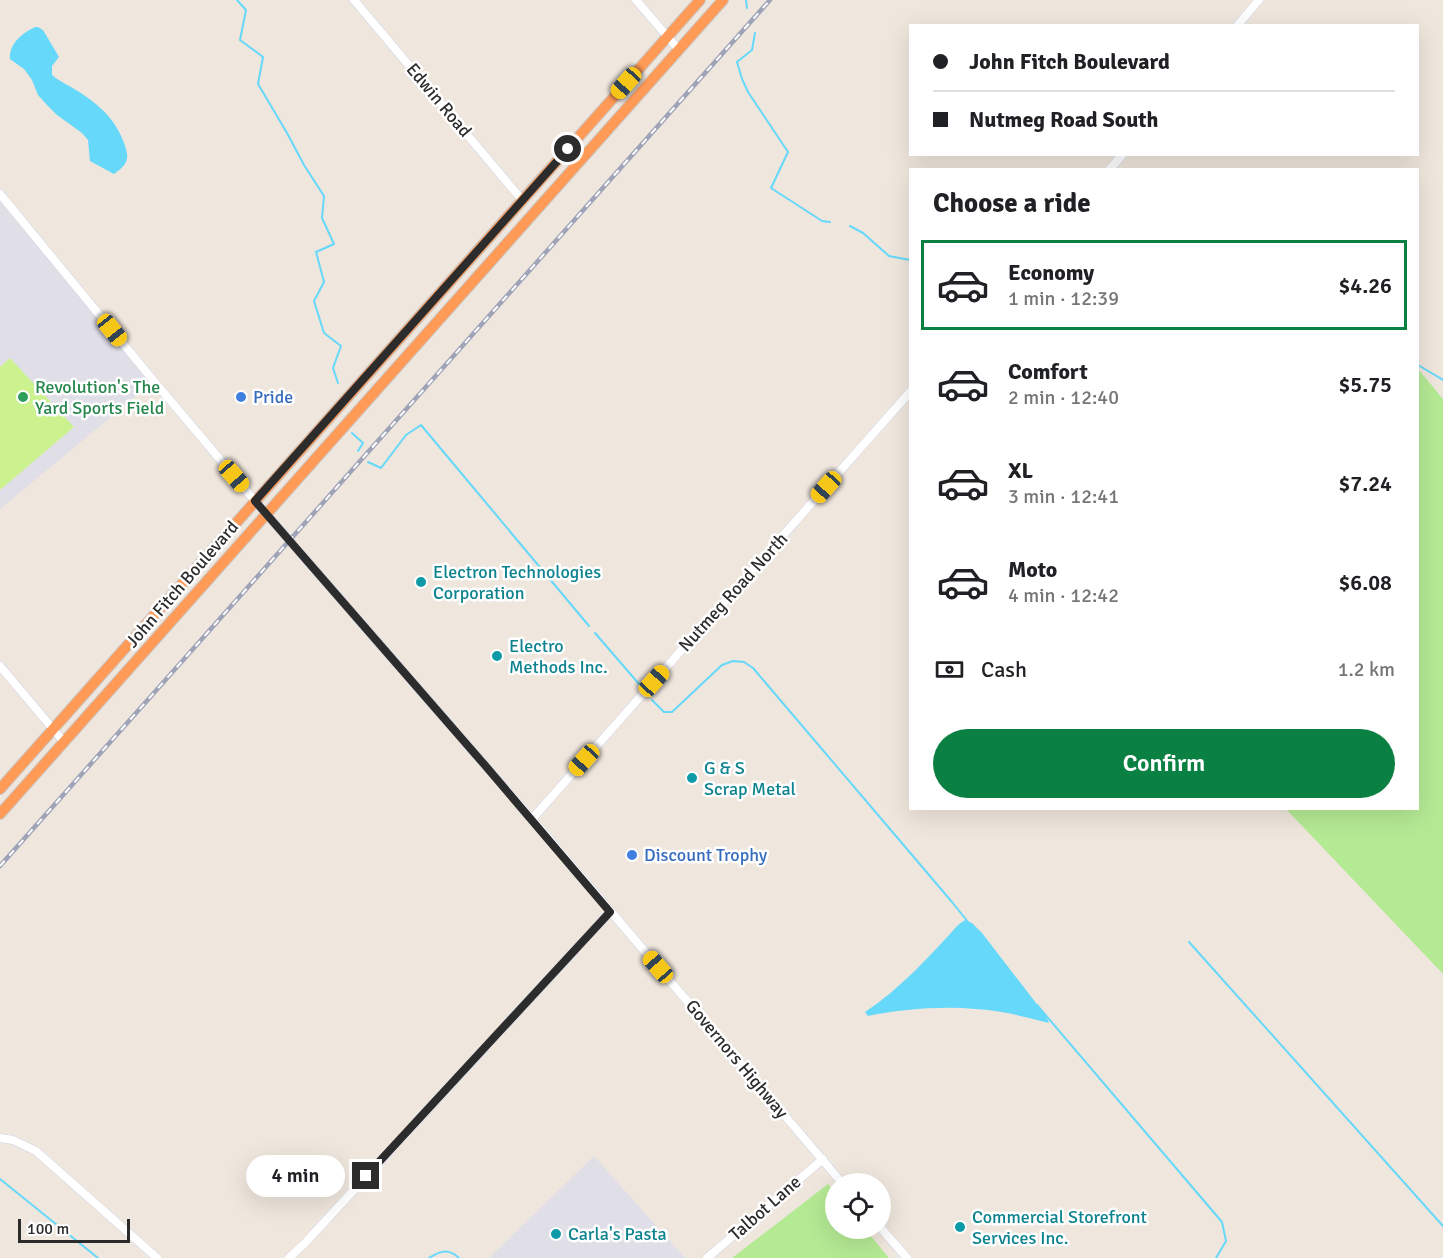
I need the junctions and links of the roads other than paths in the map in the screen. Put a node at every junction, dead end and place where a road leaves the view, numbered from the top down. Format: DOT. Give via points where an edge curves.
graph roads {
  1 [pos="354,0"];
  2 [pos="636,0"];
  3 [pos="700,0"];
  4 [pos="723,0"];
  5 [pos="1259,0"];
  6 [pos="1239,24"];
  7 [pos="667,37"];
  8 [pos="679,50"];
  9 [pos="1121,156"];
  10 [pos="1111,168"];
  11 [pos="0,194"];
  12 [pos="522,201"];
  13 [pos="909,393"];
  14 [pos="255,501"];
  15 [pos="266,514"];
  16 [pos="0,666"];
  17 [pos="53,729"];
  18 [pos="64,742"];
  19 [pos="0,789"];
  20 [pos="0,814"];
  21 [pos="532,819"];
  22 [pos="610,912"];
  23 [pos="0,1138"];
  24 [pos="823,1159"];
  25 [pos="834,1173"];
  26 [pos="890,1239"];
  27 [pos="157,1258"];
  28 [pos="289,1258"];
  29 [pos="707,1258"];
  30 [pos="907,1258"];
  1 -- 12 [label="street, Edwin Road"];
  2 -- 7 [label="street"];
  3 -- 7 [label="highway, John Fitch Boulevard"];
  4 -- 8 [label="highway, John Fitch Boulevard"];
  5 -- 6 [label="street"];
  7 -- 8 [label="street"];
  7 -- 12 [label="highway, John Fitch Boulevard"];
  8 -- 15 [label="highway, John Fitch Boulevard"];
  9 -- 10 [label="street"];
  11 -- 14 [label="street, Governors Highway"];
  12 -- 14 [label="highway, John Fitch Boulevard"];
  13 -- 21 [label="street, Nutmeg Road North"];
  14 -- 15 [label="street, Governors Highway"];
  14 -- 17 [label="highway, John Fitch Boulevard"];
  15 -- 18 [label="highway, John Fitch Boulevard"];
  15 -- 21 [label="street, Governors Highway"];
  16 -- 17 [label="street"];
  17 -- 18 [label="street"];
  17 -- 19 [label="highway, John Fitch Boulevard"];
  18 -- 20 [label="highway, John Fitch Boulevard"];
  21 -- 22 [label="street, Governors Highway"];
  22 -- 24 [label="street, Governors Highway"];
  22 -- 28 [label="street"];
  23 -- 27 [label="street" via="36,1150"];
  24 -- 25 [label="street, Governors Highway"];
  24 -- 29 [label="street, Talbot Lane"];
  26 -- 30 [label="street"];
}
